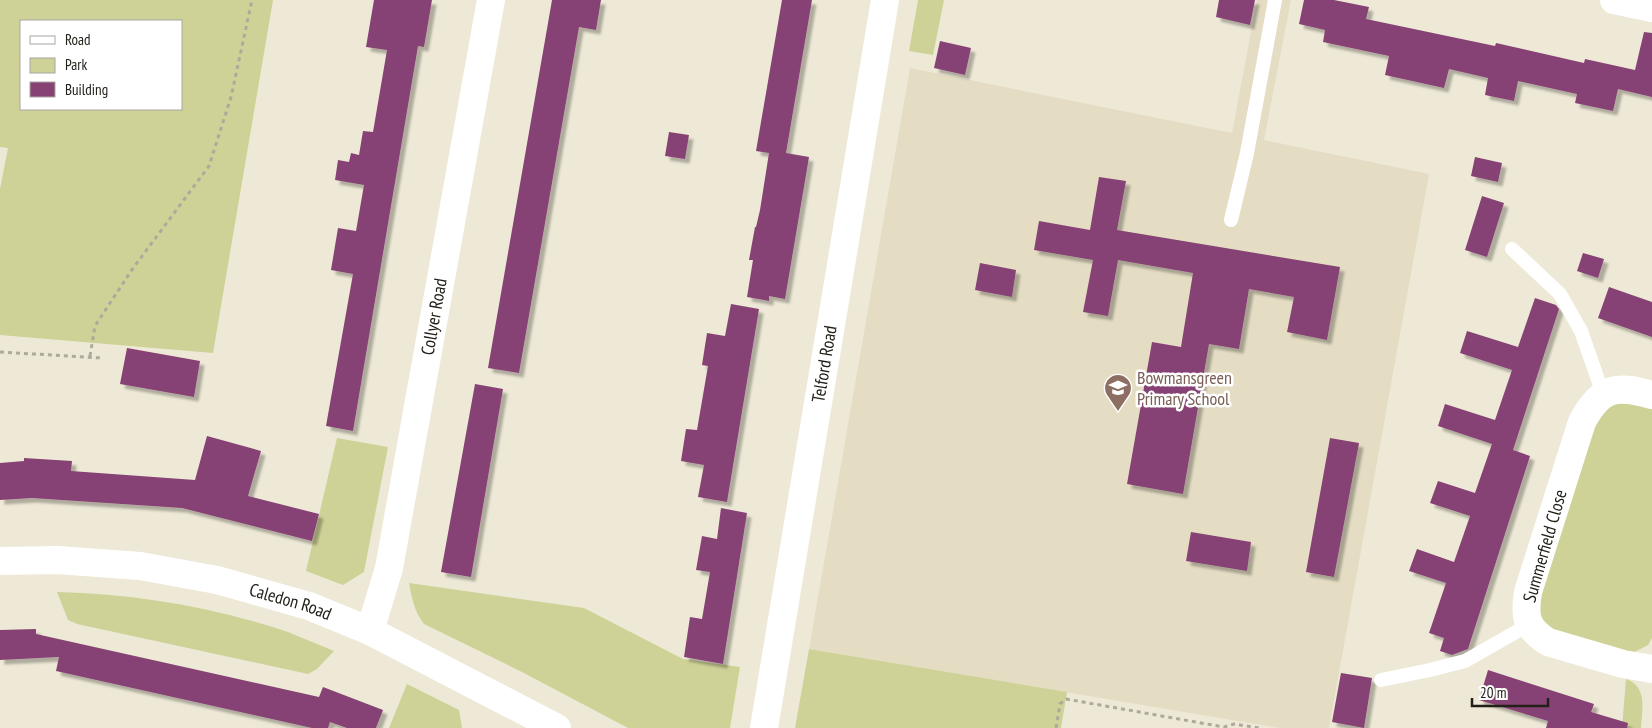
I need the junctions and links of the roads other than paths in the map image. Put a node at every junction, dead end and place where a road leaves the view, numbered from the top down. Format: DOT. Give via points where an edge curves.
graph roads {
  1 [pos="491,0"];
  2 [pos="886,0"];
  3 [pos="1275,0"];
  4 [pos="1614,0"];
  5 [pos="1652,8"];
  6 [pos="1231,220"];
  7 [pos="1512,249"];
  8 [pos="1603,394"];
  9 [pos="1652,395"];
  10 [pos="0,561"];
  11 [pos="1530,624"];
  12 [pos="370,630"];
  13 [pos="1652,669"];
  14 [pos="1381,680"];
  15 [pos="518,719"];
  16 [pos="557,728"];
  17 [pos="764,728"];
  1 -- 12 [label="street, Collyer Road" via="389,568"];
  2 -- 17 [label="street, Telford Road"];
  3 -- 6 [label="lane" via="1247,153"];
  4 -- 5 [label="street"];
  7 -- 8 [label="lane" via="1560,294 1582,330"];
  8 -- 9 [label="street" via="1620,389"];
  8 -- 11 [label="street, Summerfield Close" via="1591,405 1579,431 1528,592 1526,618"];
  10 -- 12 [label="street, Caledon Road" via="57,560 140,566 217,580 309,606"];
  11 -- 13 [label="street, Summerfield Close" via="1538,636 1548,642"];
  11 -- 14 [label="lane" via="1465,661"];
  12 -- 15 [label="street, Caledon Road"];
  15 -- 16 [label="street, Caledon Road"];
}
